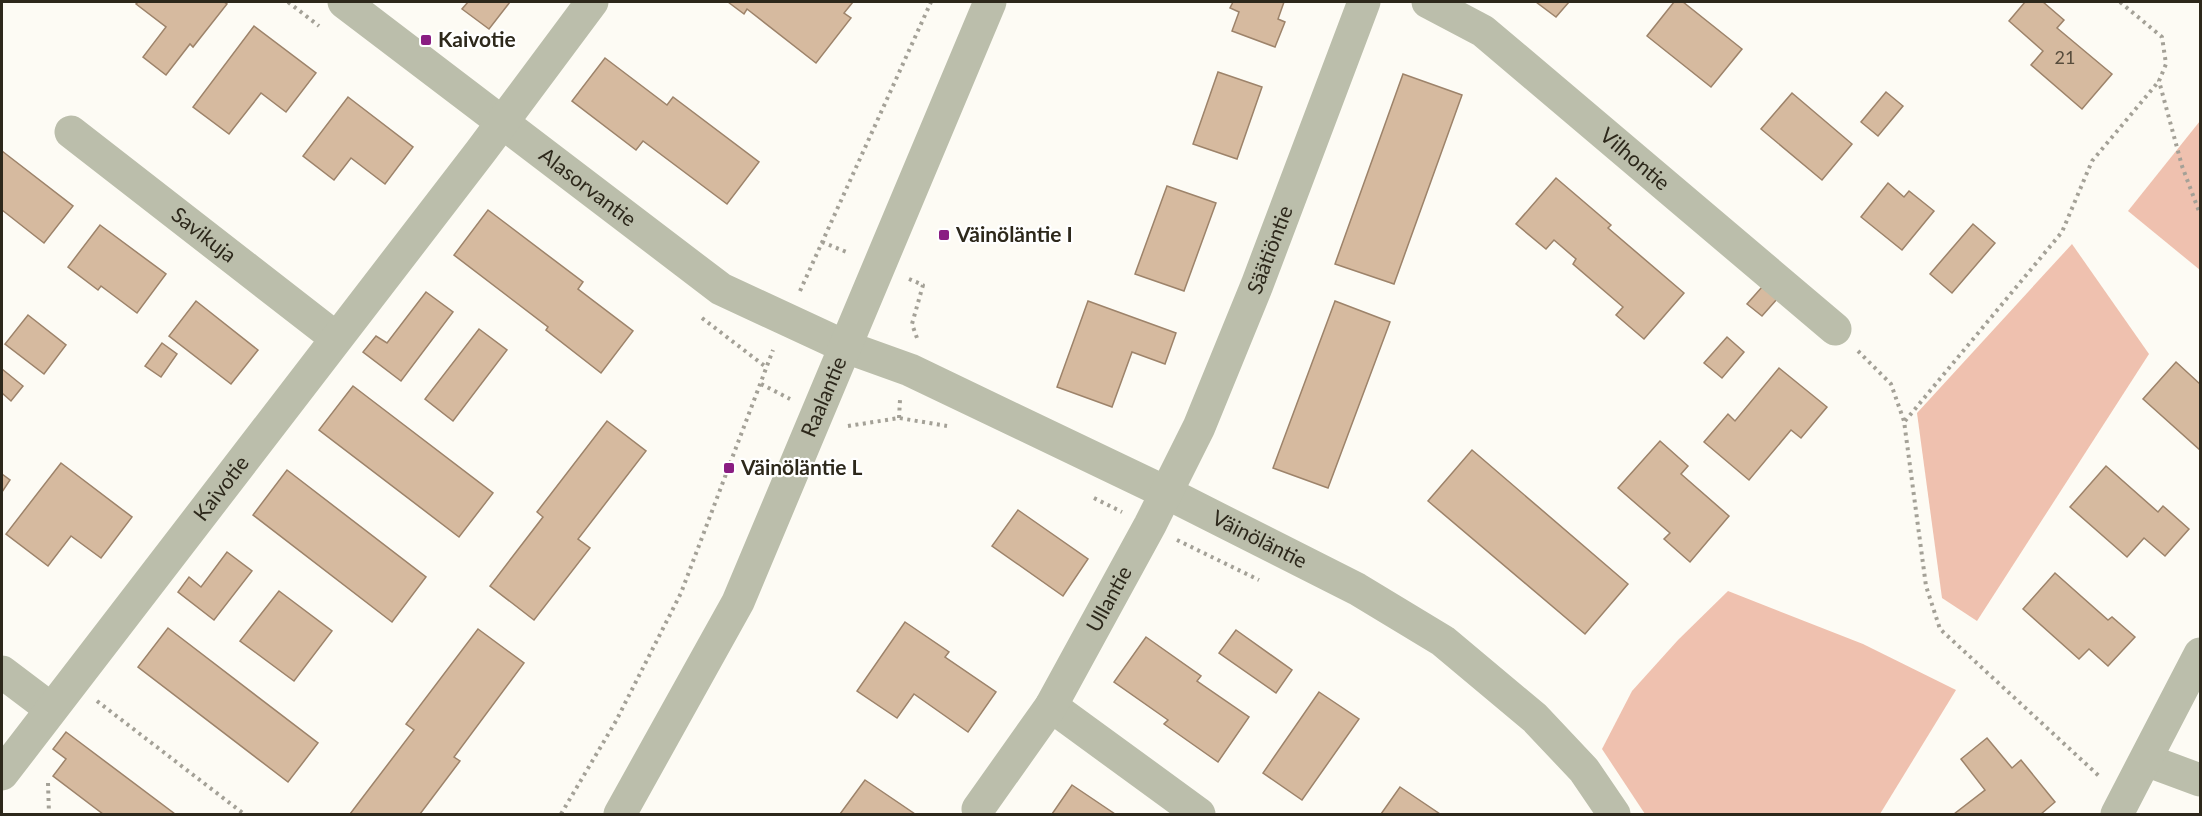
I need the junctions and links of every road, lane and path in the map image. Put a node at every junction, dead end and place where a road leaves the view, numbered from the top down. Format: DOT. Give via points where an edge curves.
graph roads {
  1 [pos="344,2"];
  2 [pos="592,2"];
  3 [pos="931,2"];
  4 [pos="990,2"];
  5 [pos="1364,2"];
  6 [pos="1428,2"];
  7 [pos="2120,2"];
  8 [pos="2158,81"];
  9 [pos="501,123"];
  10 [pos="71,132"];
  11 [pos="2200,214"];
  12 [pos="822,242"];
  13 [pos="1835,329"];
  14 [pos="336,338"];
  15 [pos="846,347"];
  16 [pos="766,367"];
  17 [pos="761,384"];
  18 [pos="818,412"];
  19 [pos="1904,421"];
  20 [pos="953,428"];
  21 [pos="1167,493"];
  22 [pos="1088,494"];
  23 [pos="1150,525"];
  24 [pos="1261,580"];
  25 [pos="2200,654"];
  26 [pos="2,672"];
  27 [pos="72,683"];
  28 [pos="1051,706"];
  29 [pos="51,710"];
  30 [pos="2146,760"];
  31 [pos="2,774"];
  32 [pos="2200,780"];
  33 [pos="48,783"];
  34 [pos="2121,806"];
  35 [pos="978,809"];
  36 [pos="50,814"];
  37 [pos="244,814"];
  38 [pos="561,814"];
  39 [pos="620,814"];
  40 [pos="1199,814"];
  41 [pos="1614,814"];
  1 -- 9 [label="street, Alasorvantie"];
  2 -- 9 [label="street, Kaivotie"];
  3 -- 12 [label="path"];
  4 -- 15 [label="street, Raalantie"];
  5 -- 21 [label="street, Säätiöntie" via="1257,285 1199,427"];
  6 -- 13 [label="street, Vilhontie" via="1483,31"];
  7 -- 8 [label="path" via="2162,37 2166,64"];
  8 -- 11 [label="path"];
  8 -- 19 [label="path" via="2092,160 2061,232"];
  9 -- 14 [label="street, Kaivotie"];
  9 -- 15 [label="street, Alasorvantie" via="721,289"];
  10 -- 14 [label="street, Savikuja"];
  13 -- 19 [label="path" via="1892,384"];
  14 -- 27 [label="street, Kaivotie"];
  15 -- 18 [label="street, Raalantie"];
  15 -- 21 [label="street, Väinöläntie" via="910,370"];
  16 -- 17 [label="path"];
  17 -- 18 [label="path"];
  17 -- 38 [label="path" via="681,593 616,721"];
  18 -- 20 [label="path" via="848,426 899,418"];
  18 -- 39 [label="street, Raalantie" via="738,602"];
  19 -- 34 [label="path" via="1926,586 1940,629 2084,763"];
  21 -- 23 [label="street, Ullantie"];
  21 -- 41 [label="street, Väinöläntie" via="1358,589 1443,640 1535,718 1584,770"];
  22 -- 23 [label="path"];
  23 -- 24 [label="path"];
  23 -- 28 [label="street, Ullantie"];
  25 -- 30 [label="street"];
  26 -- 29 [label="street"];
  27 -- 29 [label="street, Kaivotie"];
  27 -- 37 [label="path"];
  28 -- 35 [label="street, Ullantie"];
  28 -- 40 [label="street"];
  29 -- 31 [label="street, Kaivotie"];
  30 -- 32 [label="street"];
  30 -- 34 [label="street"];
  33 -- 36 [label="path"];
}
